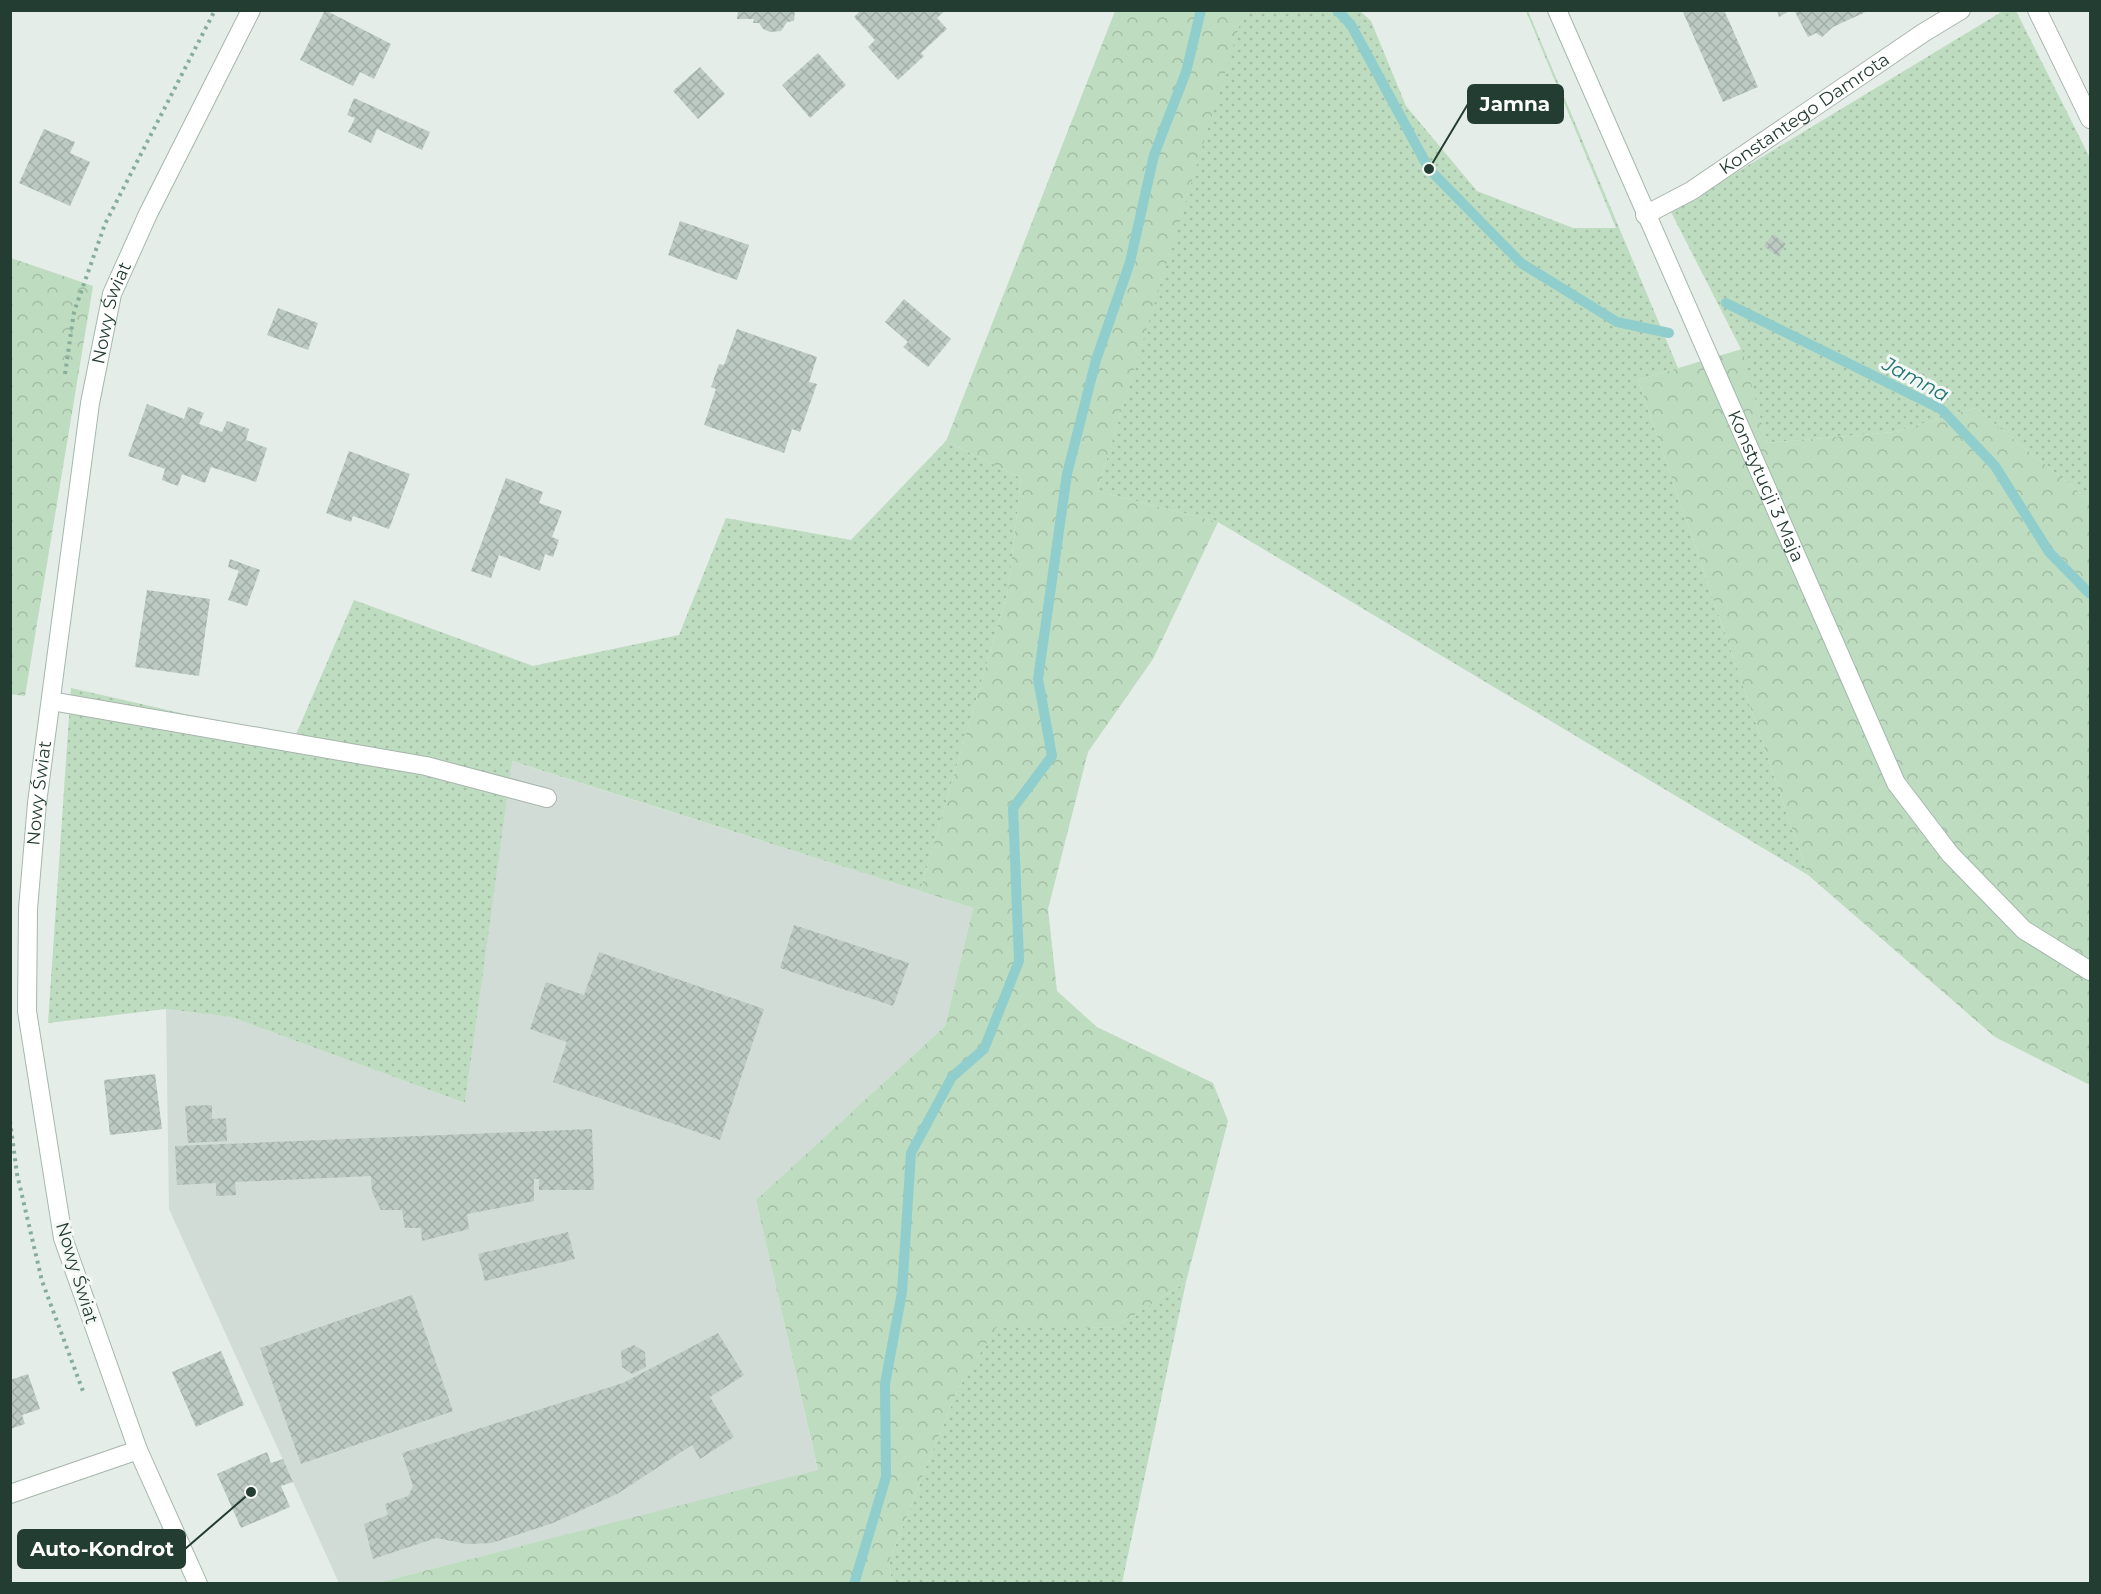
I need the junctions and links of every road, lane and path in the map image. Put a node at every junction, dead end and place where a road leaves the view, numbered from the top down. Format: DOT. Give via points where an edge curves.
graph roads {
  1 [pos="251,10"];
  2 [pos="1557,10"];
  3 [pos="1961,10"];
  4 [pos="2037,10"];
  5 [pos="2091,119"];
  6 [pos="1645,215"];
  7 [pos="51,700"];
  8 [pos="548,798"];
  9 [pos="2091,971"];
  10 [pos="138,1450"];
  11 [pos="10,1494"];
  12 [pos="198,1584"];
  1 -- 7 [label="street, Nowy Świat" via="112,294 90,403"];
  2 -- 6 [label="street, Konstytucji 3 Maja"];
  3 -- 6 [label="street, Konstantego Damrota" via="1691,191"];
  4 -- 5 [label="street"];
  6 -- 9 [label="street, Konstytucji 3 Maja" via="1896,783 1950,854 2024,930"];
  7 -- 8 [label="street" via="426,766"];
  7 -- 10 [label="street, Nowy Świat" via="28,909 27,1011 63,1238"];
  10 -- 11 [label="street"];
  10 -- 12 [label="street, Nowy Świat"];
}
